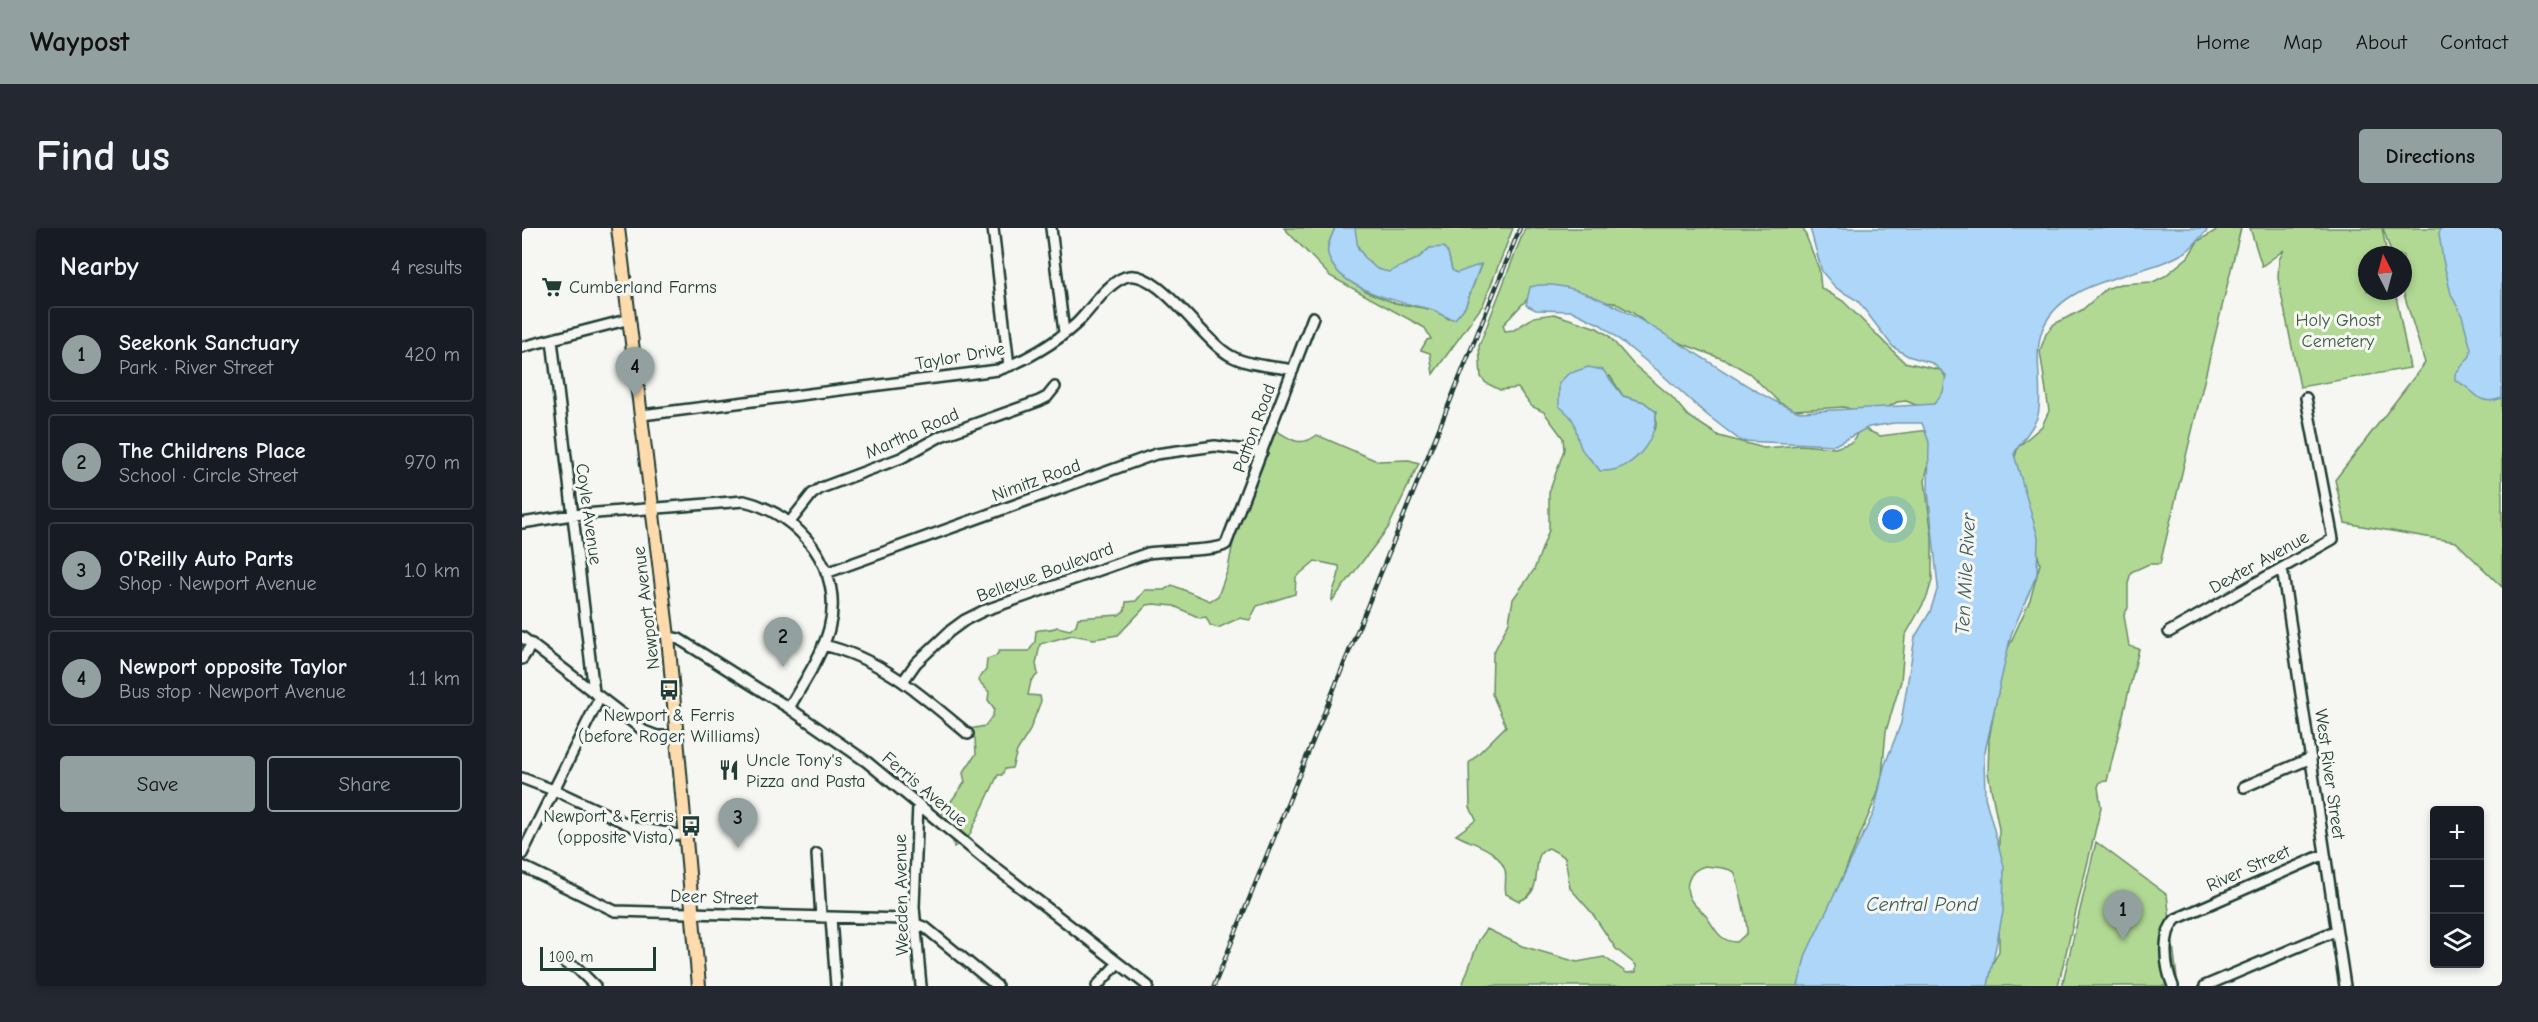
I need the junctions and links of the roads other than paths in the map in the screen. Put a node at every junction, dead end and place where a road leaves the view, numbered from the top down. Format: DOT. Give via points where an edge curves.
graph roads {
  1 [pos="618,228"];
  2 [pos="993,228"];
  3 [pos="1051,228"];
  4 [pos="1313,317"];
  5 [pos="630,319"];
  6 [pos="1065,332"];
  7 [pos="552,340"];
  8 [pos="522,347"];
  9 [pos="1009,366"];
  10 [pos="1293,369"];
  11 [pos="1055,387"];
  12 [pos="2306,398"];
  13 [pos="642,415"];
  14 [pos="1262,452"];
  15 [pos="652,508"];
  16 [pos="572,515"];
  17 [pos="790,522"];
  18 [pos="522,523"];
  19 [pos="1222,548"];
  20 [pos="2282,568"];
  21 [pos="826,573"];
  22 [pos="2169,632"];
  23 [pos="668,636"];
  24 [pos="522,637"];
  25 [pos="531,644"];
  26 [pos="822,645"];
  27 [pos="522,659"];
  28 [pos="904,680"];
  29 [pos="597,694"];
  30 [pos="789,708"];
  31 [pos="968,734"];
  32 [pos="676,736"];
  33 [pos="2311,758"];
  34 [pos="522,778"];
  35 [pos="2244,787"];
  36 [pos="552,791"];
  37 [pos="918,804"];
  38 [pos="686,836"];
  39 [pos="522,854"];
  40 [pos="817,854"];
  41 [pos="2325,854"];
  42 [pos="522,866"];
  43 [pos="692,913"];
  44 [pos="826,917"];
  45 [pos="914,922"];
  46 [pos="2335,931"];
  47 [pos="565,963"];
  48 [pos="1118,963"];
  49 [pos="595,986"];
  50 [pos="699,986"];
  51 [pos="836,986"];
  52 [pos="921,986"];
  53 [pos="997,986"];
  54 [pos="1097,986"];
  55 [pos="1148,986"];
  56 [pos="2173,986"];
  57 [pos="2205,986"];
  58 [pos="2345,986"];
  1 -- 5 [label="main road, Newport Avenue"];
  2 -- 9 [label="street"];
  3 -- 6 [label="street"];
  4 -- 10 [label="street, Patton Road"];
  5 -- 7 [label="street"];
  5 -- 13 [label="main road, Newport Avenue"];
  6 -- 9 [label="street, Taylor Drive"];
  6 -- 10 [label="street, Taylor Drive" via="1115,284 1135,275 1154,282 1212,344 1231,357"];
  7 -- 8 [label="street"];
  7 -- 16 [label="street, Coyle Avenue"];
  9 -- 13 [label="street, Taylor Drive" via="822,394"];
  10 -- 14 [label="street, Patton Road"];
  11 -- 17 [label="street, Martha Road" via="1039,401 941,436 901,458 821,488"];
  12 -- 20 [label="street, Dexter Avenue" via="2334,534 2330,542"];
  13 -- 15 [label="main road, Newport Avenue"];
  14 -- 19 [label="street, Patton Road" via="1231,536"];
  14 -- 21 [label="street, Nimitz Road" via="1215,446 1156,454"];
  15 -- 16 [label="street"];
  15 -- 17 [label="street" via="744,501 769,509"];
  15 -- 23 [label="main road, Newport Avenue"];
  16 -- 18 [label="street"];
  16 -- 29 [label="street, Coyle Avenue"];
  17 -- 21 [label="street" via="808,541"];
  19 -- 28 [label="street, Bellevue Boulevard" via="1148,553 983,611 950,630"];
  20 -- 22 [label="street, Dexter Avenue"];
  20 -- 33 [label="street, West River Street"];
  21 -- 26 [label="street" via="832,612"];
  23 -- 30 [label="street, Ferris Avenue" via="679,639"];
  23 -- 32 [label="main road, Newport Avenue"];
  24 -- 25 [label="street"];
  25 -- 27 [label="street"];
  25 -- 29 [label="street"];
  26 -- 28 [label="street" via="852,654"];
  26 -- 30 [label="street"];
  28 -- 31 [label="street"];
  29 -- 32 [label="street" via="644,731"];
  29 -- 36 [label="street"];
  30 -- 37 [label="street, Ferris Avenue" via="867,762"];
  32 -- 38 [label="main road, Newport Avenue"];
  33 -- 35 [label="street"];
  33 -- 41 [label="street, West River Street"];
  34 -- 36 [label="street"];
  36 -- 38 [label="street" via="636,828"];
  36 -- 39 [label="street"];
  37 -- 45 [label="street, Weeden Avenue"];
  37 -- 48 [label="street, Ferris Avenue"];
  38 -- 43 [label="main road, Newport Avenue"];
  40 -- 44 [label="street"];
  41 -- 46 [label="street, West River Street"];
  41 -- 56 [label="street, River Street" via="2176,919 2168,930 2167,964"];
  42 -- 43 [label="street, Deer Street" via="609,909"];
  43 -- 44 [label="street, Deer Street"];
  43 -- 50 [label="main road, Newport Avenue"];
  44 -- 45 [label="street, Deer Street"];
  44 -- 51 [label="street"];
  45 -- 52 [label="street, Weeden Avenue"];
  45 -- 53 [label="street"];
  46 -- 57 [label="street"];
  46 -- 58 [label="street, West River Street"];
  47 -- 49 [label="street" via="577,968"];
  48 -- 54 [label="street"];
  48 -- 55 [label="street, Ferris Avenue"];
}
